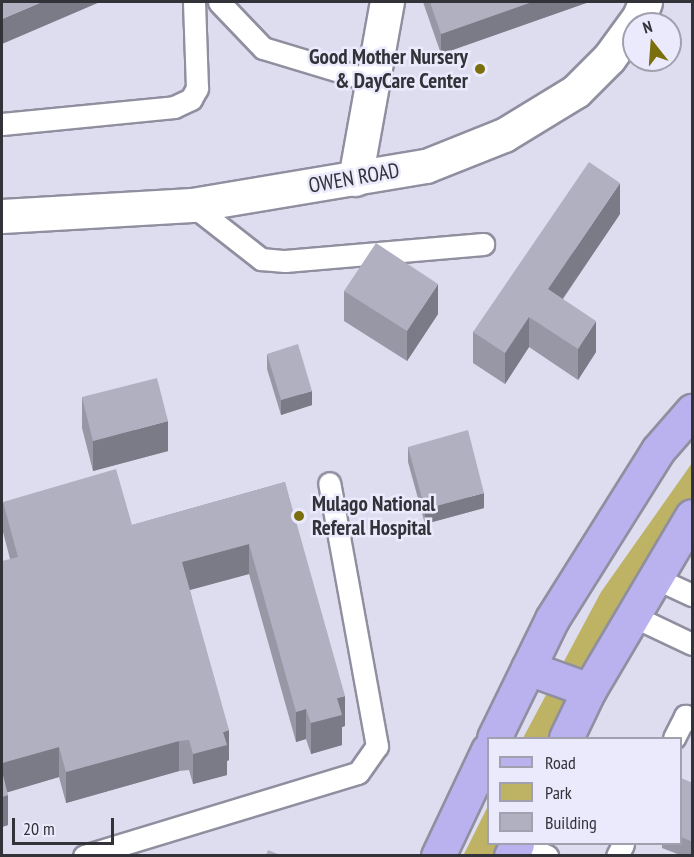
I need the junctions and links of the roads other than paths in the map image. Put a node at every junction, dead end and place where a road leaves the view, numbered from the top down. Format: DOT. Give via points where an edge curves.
graph roads {
  1 [pos="194,2"];
  2 [pos="219,2"];
  3 [pos="387,2"];
  4 [pos="645,2"];
  5 [pos="372,81"];
  6 [pos="2,124"];
  7 [pos="355,179"];
  8 [pos="192,205"];
  9 [pos="2,216"];
  10 [pos="483,244"];
  11 [pos="693,411"];
  12 [pos="329,483"];
  13 [pos="693,516"];
  14 [pos="655,578"];
  15 [pos="693,595"];
  16 [pos="633,616"];
  17 [pos="693,644"];
  18 [pos="528,668"];
  19 [pos="589,690"];
  20 [pos="693,720"];
  21 [pos="494,737"];
  22 [pos="566,737"];
  23 [pos="675,737"];
  24 [pos="487,754"];
  25 [pos="524,845"];
  26 [pos="84,855"];
  27 [pos="438,855"];
  28 [pos="547,855"];
  1 -- 6 [label="lane" via="197,88 191,99 174,107"];
  2 -- 5 [label="lane" via="263,48"];
  3 -- 5 [label="street"];
  4 -- 7 [label="street, OWEN ROAD" via="639,17 609,58 576,91 504,135 426,166"];
  5 -- 7 [label="street"];
  7 -- 8 [label="street, OWEN ROAD"];
  8 -- 9 [label="street, OWEN ROAD"];
  8 -- 10 [label="lane" via="261,259 285,261"];
  11 -- 18 [label="main road" via="658,450 552,619"];
  12 -- 26 [label="lane" via="377,746 358,773"];
  13 -- 14 [label="main road"];
  14 -- 15 [label="lane"];
  14 -- 16 [label="main road"];
  16 -- 17 [label="lane"];
  16 -- 19 [label="main road"];
  18 -- 19 [label="main road"];
  18 -- 21 [label="main road"];
  19 -- 22 [label="main road"];
  20 -- 23 [label="lane" via="685,717"];
  24 -- 27 [label="main road"];
  25 -- 28 [label="lane"];
}
